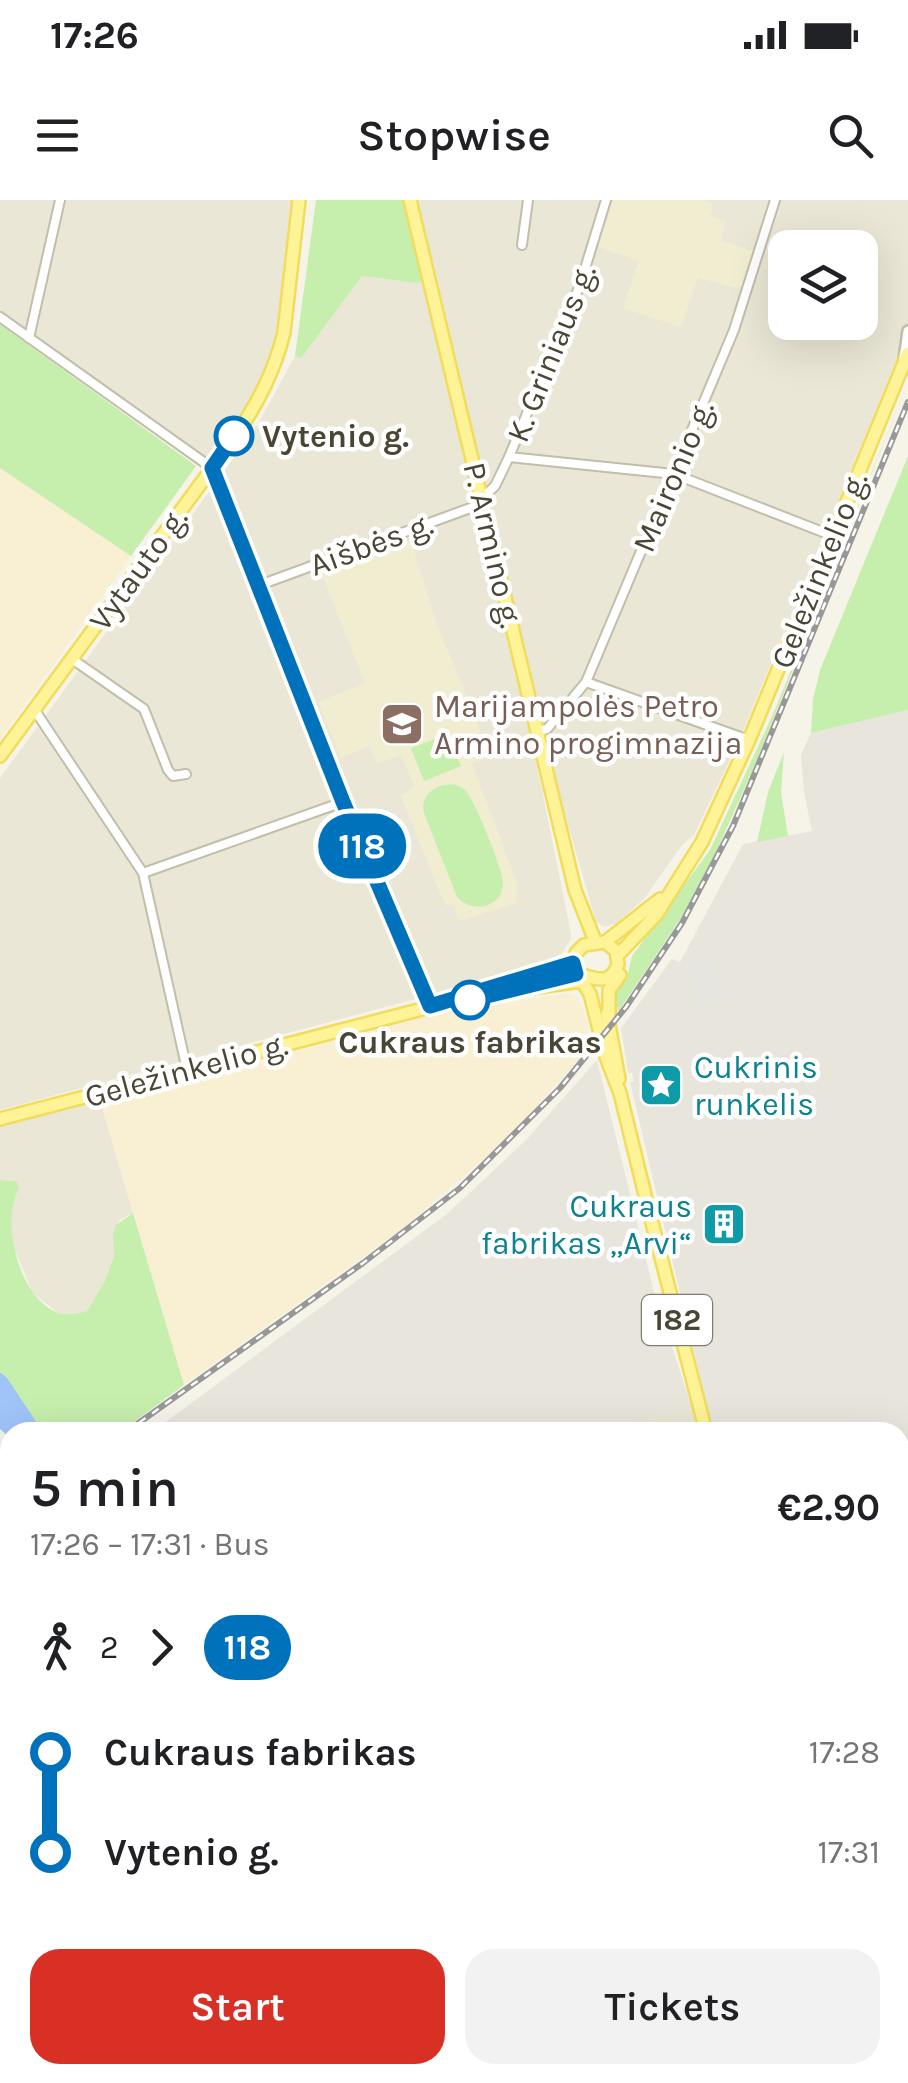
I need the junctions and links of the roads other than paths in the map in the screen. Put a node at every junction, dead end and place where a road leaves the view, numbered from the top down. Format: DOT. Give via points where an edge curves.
graph roads {
  1 [pos="60,200"];
  2 [pos="299,200"];
  3 [pos="410,200"];
  4 [pos="528,200"];
  5 [pos="606,200"];
  6 [pos="775,200"];
  7 [pos="522,245"];
  8 [pos="0,317"];
  9 [pos="908,332"];
  10 [pos="29,338"];
  11 [pos="906,359"];
  12 [pos="509,457"];
  13 [pos="212,468"];
  14 [pos="674,474"];
  15 [pos="483,500"];
  16 [pos="833,536"];
  17 [pos="258,586"];
  18 [pos="72,659"];
  19 [pos="586,682"];
  20 [pos="34,709"];
  21 [pos="537,732"];
  22 [pos="749,740"];
  23 [pos="0,756"];
  24 [pos="186,774"];
  25 [pos="343,802"];
  26 [pos="143,873"];
  27 [pos="653,912"];
  28 [pos="600,947"];
  29 [pos="585,975"];
  30 [pos="430,1006"];
  31 [pos="603,1018"];
  32 [pos="187,1070"];
  33 [pos="0,1120"];
  34 [pos="703,1422"];
  1 -- 10 [label="street"];
  2 -- 13 [label="main road, Vytauto g." via="279,352 250,414"];
  3 -- 15 [label="main road, P. Armino g."];
  4 -- 7 [label="street"];
  5 -- 12 [label="street, K. Griniaus g." via="580,286"];
  6 -- 14 [label="street, Maironio g." via="734,330"];
  8 -- 10 [label="street"];
  9 -- 11 [label="street"];
  10 -- 13 [label="street"];
  11 -- 16 [label="main road, Geležinkelio g."];
  12 -- 14 [label="street"];
  12 -- 15 [label="street, K. Griniaus g."];
  13 -- 17 [label="street"];
  13 -- 18 [label="main road, Vytauto g."];
  14 -- 16 [label="street"];
  14 -- 19 [label="street, Maironio g."];
  15 -- 17 [label="street, Aišbės g."];
  15 -- 21 [label="main road, P. Armino g."];
  16 -- 22 [label="main road, Geležinkelio g."];
  17 -- 25 [label="street"];
  18 -- 20 [label="main road, Vytauto g."];
  18 -- 24 [label="street" via="144,709 168,770"];
  19 -- 21 [label="street, Maironio g."];
  19 -- 22 [label="street"];
  20 -- 23 [label="main road, Vytauto g."];
  20 -- 26 [label="street"];
  21 -- 28 [label="main road, P. Armino g." via="575,890"];
  22 -- 27 [label="main road, Geležinkelio g." via="702,842"];
  25 -- 26 [label="street"];
  25 -- 30 [label="street"];
  26 -- 32 [label="street"];
  27 -- 28 [label="main road, Geležinkelio g."];
  27 -- 31 [label="main road" via="610,987"];
  28 -- 29 [label="main road, P. Armino g." via="580,962"];
  28 -- 29 [label="main road, Geležinkelio g." via="616,970"];
  29 -- 30 [label="main road, Geležinkelio g."];
  29 -- 30 [label="main road, Geležinkelio g."];
  29 -- 31 [label="main road"];
  29 -- 31 [label="main road, 182" via="603,997"];
  30 -- 32 [label="main road, Geležinkelio g."];
  31 -- 34 [label="main road, 182"];
  32 -- 33 [label="main road, Geležinkelio g."];
}
